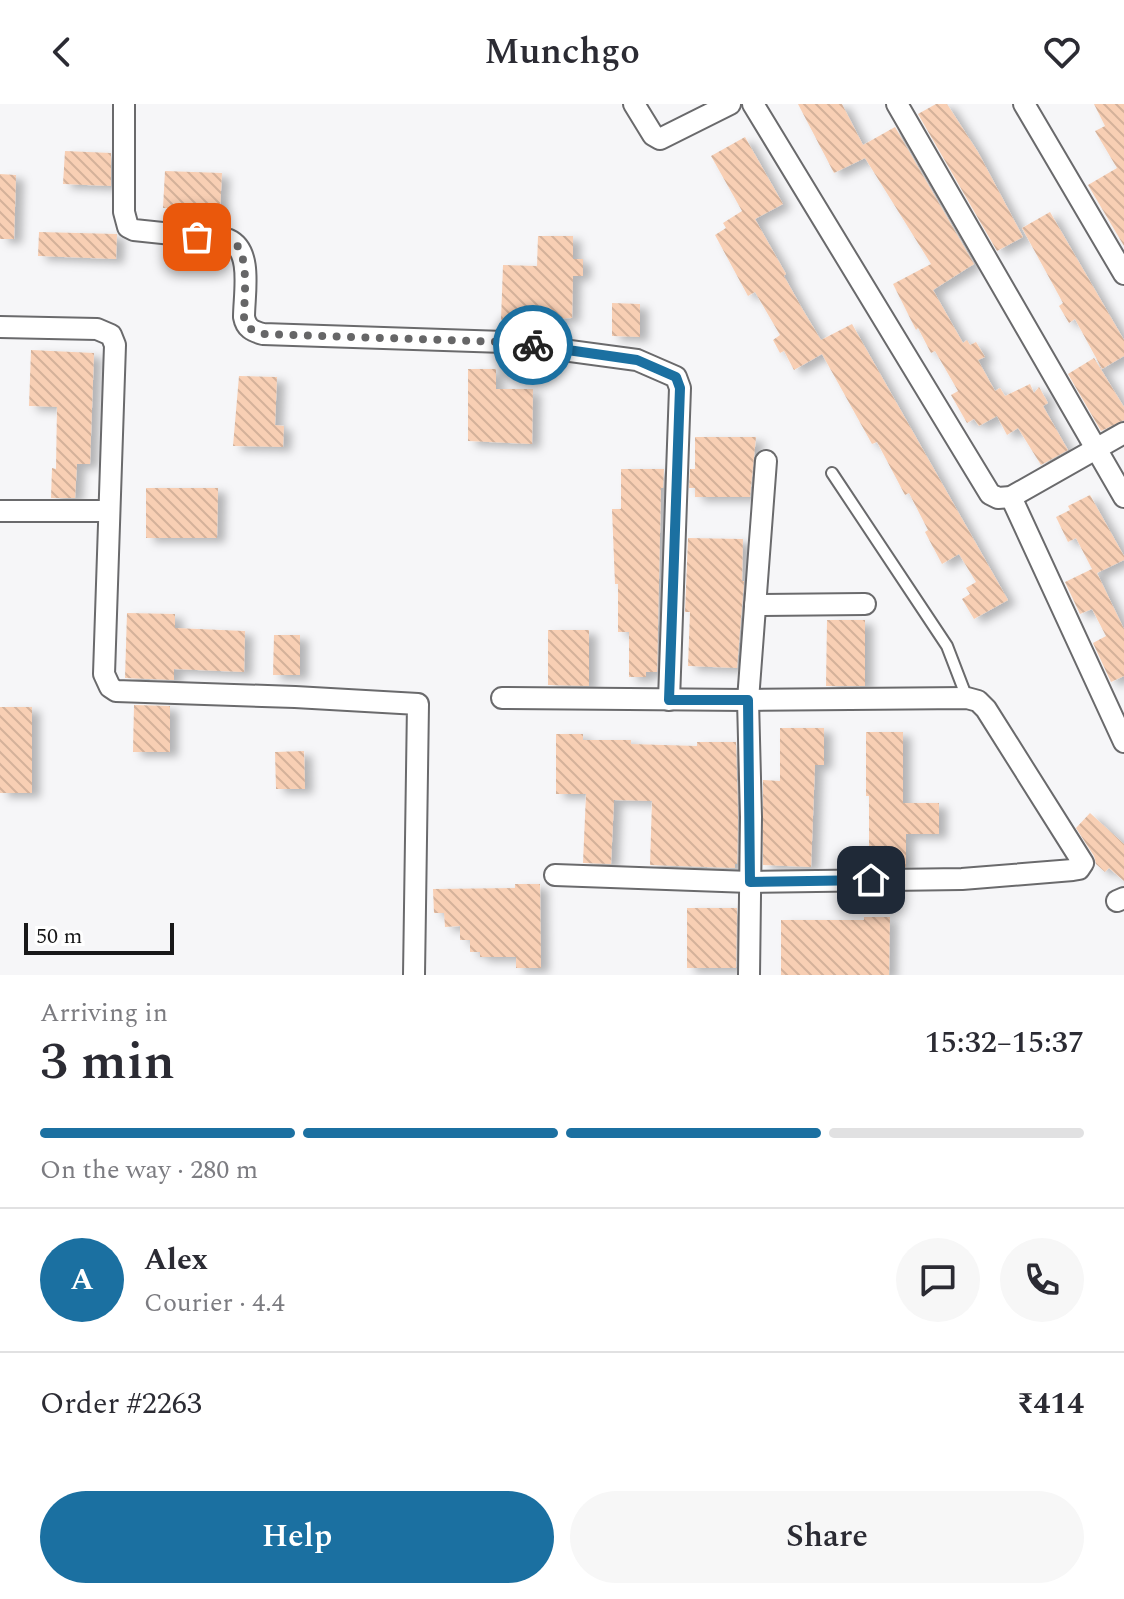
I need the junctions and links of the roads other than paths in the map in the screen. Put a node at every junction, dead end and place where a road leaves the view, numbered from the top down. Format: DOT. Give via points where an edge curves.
graph roads {
  1 [pos="124,104"];
  2 [pos="634,104"];
  3 [pos="730,104"];
  4 [pos="753,104"];
  5 [pos="897,104"];
  6 [pos="1024,104"];
  7 [pos="1124,274"];
  8 [pos="0,327"];
  9 [pos="1124,433"];
  10 [pos="1098,448"];
  11 [pos="766,461"];
  12 [pos="832,473"];
  13 [pos="1011,497"];
  14 [pos="1124,497"];
  15 [pos="0,511"];
  16 [pos="108,511"];
  17 [pos="865,604"];
  18 [pos="755,605"];
  19 [pos="502,698"];
  20 [pos="967,698"];
  21 [pos="669,700"];
  22 [pos="748,700"];
  23 [pos="1124,742"];
  24 [pos="555,875"];
  25 [pos="750,882"];
  26 [pos="414,975"];
  27 [pos="749,975"];
  1 -- 21 [label="street" via="128,227 235,243 244,260 244,317 252,331 504,342 637,360 676,377 680,388"];
  2 -- 3 [label="street" via="660,139"];
  4 -- 13 [label="street" via="983,485 998,498"];
  5 -- 10 [label="street"];
  6 -- 7 [label="street"];
  8 -- 16 [label="street" via="97,329 111,335 115,356"];
  9 -- 10 [label="street"];
  10 -- 13 [label="street"];
  10 -- 14 [label="street"];
  11 -- 18 [label="street"];
  12 -- 20 [label="lane" via="947,646"];
  13 -- 23 [label="street"];
  15 -- 16 [label="street"];
  16 -- 26 [label="street" via="104,674 116,691 418,704"];
  17 -- 18 [label="street"];
  18 -- 22 [label="street"];
  19 -- 21 [label="street"];
  20 -- 22 [label="street"];
  20 -- 25 [label="street" via="986,709 1082,866 962,879"];
  21 -- 22 [label="street"];
  22 -- 25 [label="street"];
  24 -- 25 [label="street"];
  25 -- 27 [label="street"];
}
